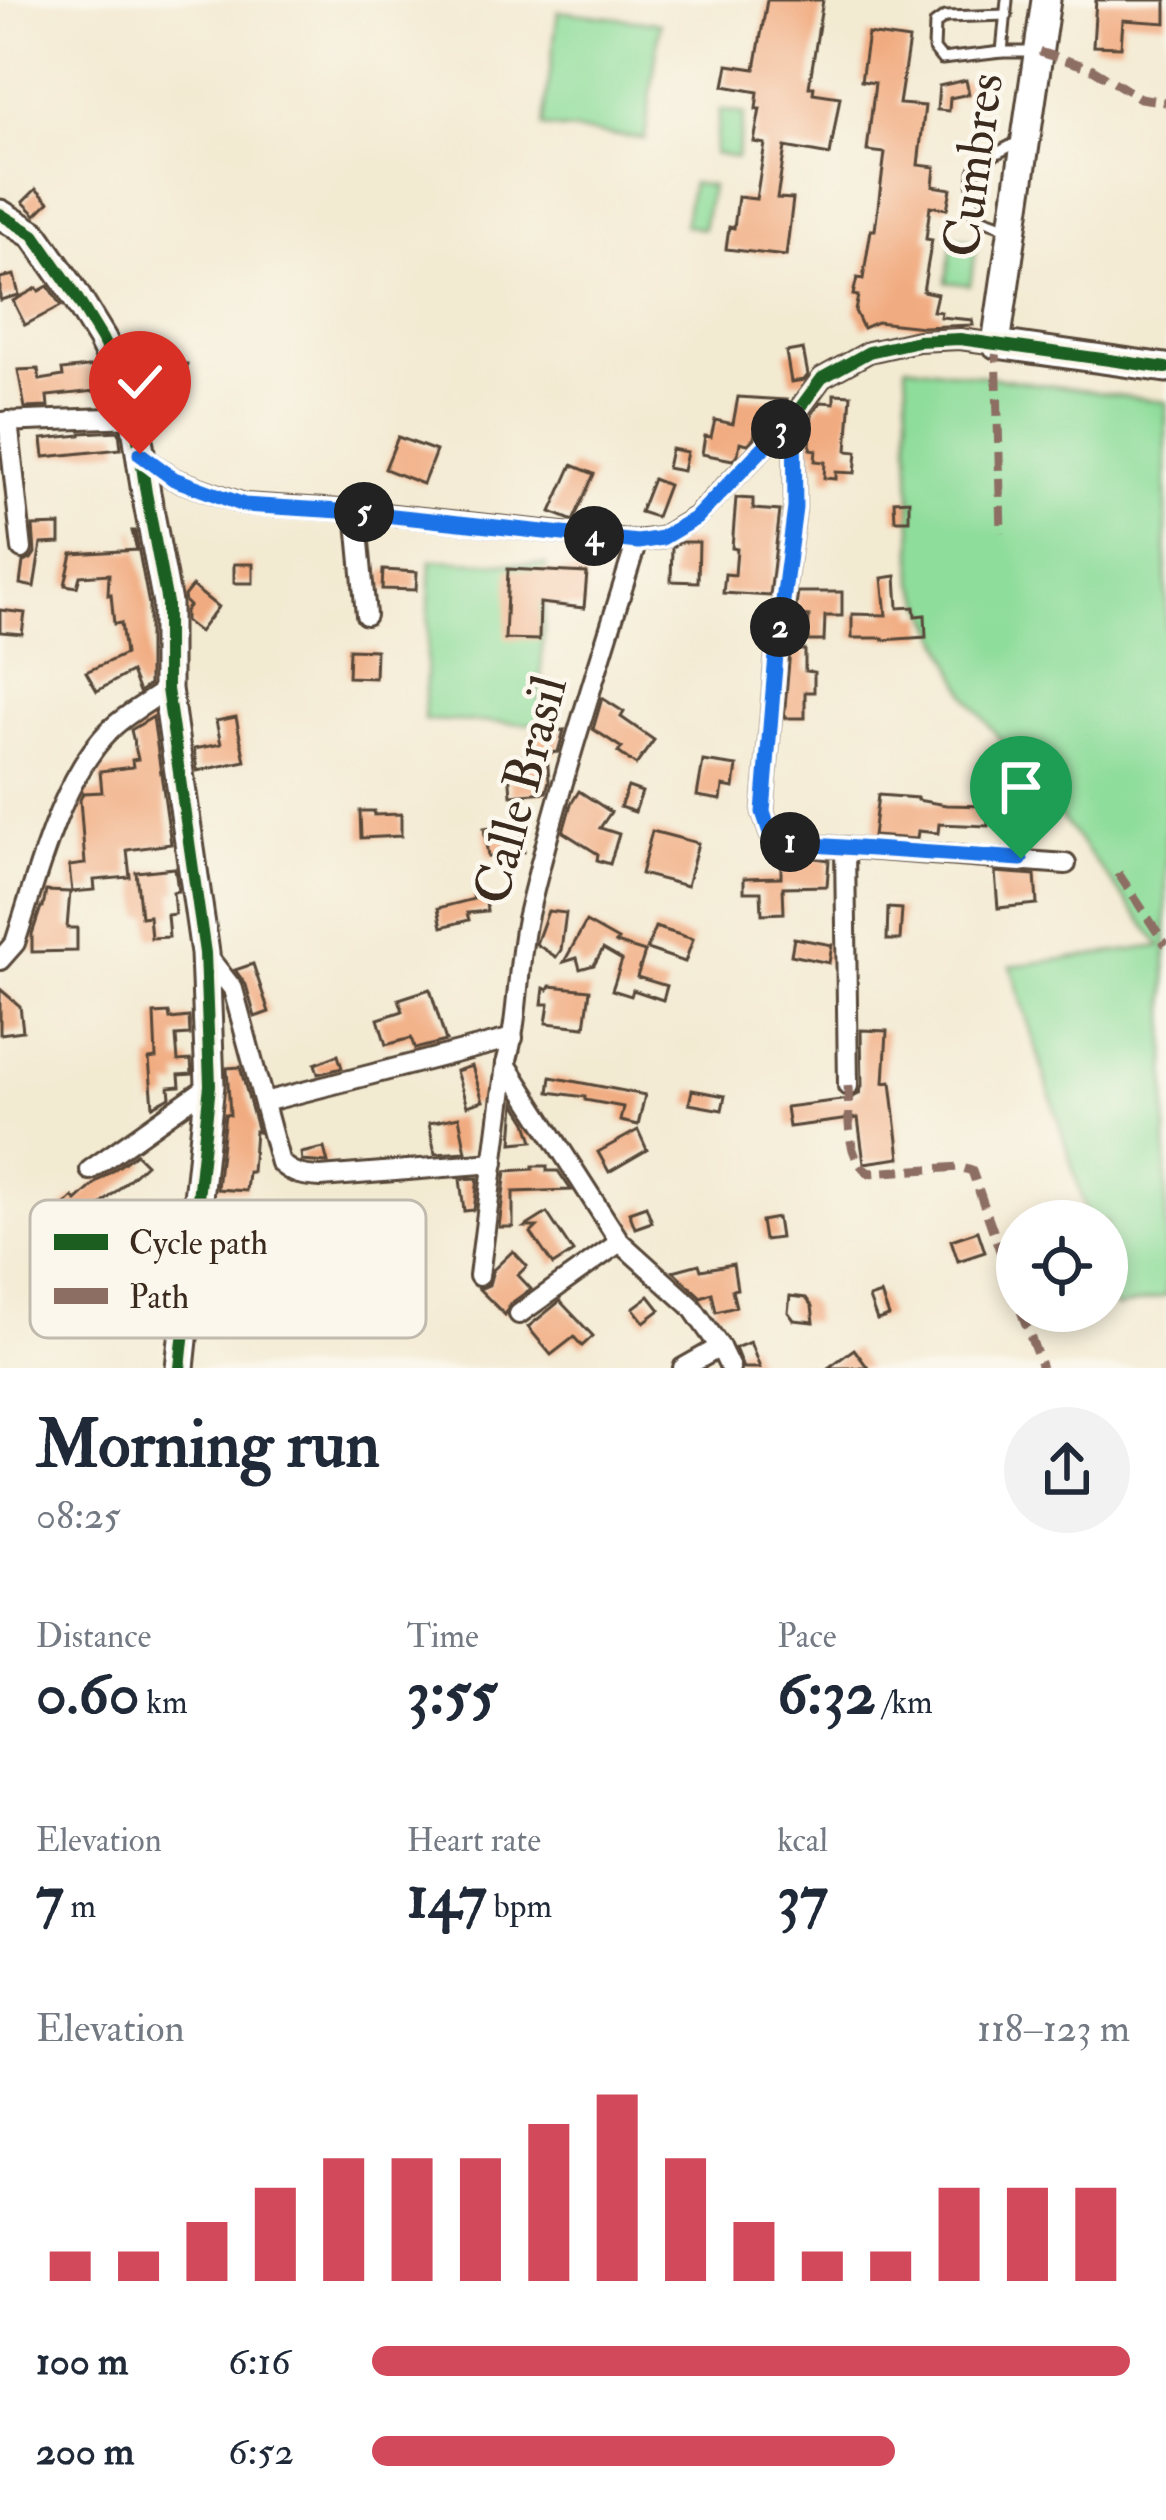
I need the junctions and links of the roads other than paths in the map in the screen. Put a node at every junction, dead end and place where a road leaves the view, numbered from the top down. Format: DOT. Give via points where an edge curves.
graph roads {
  1 [pos="1007,0"];
  2 [pos="1046,0"];
  3 [pos="1007,15"];
  4 [pos="1002,52"];
  5 [pos="1039,52"];
  6 [pos="1026,137"];
  7 [pos="0,214"];
  8 [pos="1013,230"];
  9 [pos="996,344"];
  10 [pos="1166,368"];
  11 [pos="794,416"];
  12 [pos="136,417"];
  13 [pos="4,421"];
  14 [pos="140,454"];
  15 [pos="356,512"];
  16 [pos="638,542"];
  17 [pos="22,548"];
  18 [pos="366,615"];
  19 [pos="167,689"];
  20 [pos="844,847"];
  21 [pos="1066,864"];
  22 [pos="205,953"];
  23 [pos="0,960"];
  24 [pos="513,1038"];
  25 [pos="506,1064"];
  26 [pos="210,1085"];
  27 [pos="848,1086"];
  28 [pos="264,1102"];
  29 [pos="494,1163"];
  30 [pos="90,1170"];
  31 [pos="198,1200"];
  32 [pos="620,1242"];
  33 [pos="479,1276"];
  34 [pos="519,1314"];
  35 [pos="183,1338"];
  36 [pos="720,1347"];
  37 [pos="180,1368"];
  38 [pos="683,1368"];
  39 [pos="730,1368"];
  1 -- 3 [label="lane"];
  2 -- 5 [label="street, Cumbres"];
  3 -- 4 [label="lane"];
  3 -- 4 [label="lane" via="935,24 942,59"];
  4 -- 5 [label="lane"];
  5 -- 6 [label="street, Cumbres"];
  6 -- 8 [label="street, Cumbres"];
  6 -- 8 [label="lane" via="974,172 972,210"];
  7 -- 12 [label="street" via="34,235 69,285"];
  8 -- 9 [label="street, Cumbres"];
  9 -- 10 [label="street"];
  9 -- 11 [label="street" via="918,341 869,352 822,378"];
  11 -- 16 [label="street" via="696,518"];
  11 -- 20 [label="street" via="795,508 763,812 771,836"];
  12 -- 13 [label="street"];
  12 -- 14 [label="street"];
  13 -- 17 [label="street"];
  14 -- 15 [label="street" via="174,479 244,505"];
  14 -- 19 [label="street" via="167,603"];
  15 -- 16 [label="street"];
  15 -- 18 [label="street"];
  16 -- 24 [label="street, Calle Brasil" via="556,801 526,926"];
  19 -- 22 [label="street"];
  19 -- 23 [label="street" via="113,727 87,758 66,794 15,943"];
  20 -- 21 [label="street"];
  20 -- 27 [label="street"];
  22 -- 26 [label="street"];
  22 -- 28 [label="street" via="233,989"];
  24 -- 25 [label="street, Calle Brasil"];
  24 -- 28 [label="street"];
  25 -- 29 [label="street, Calle Brasil"];
  25 -- 32 [label="street"];
  26 -- 30 [label="street"];
  26 -- 31 [label="street"];
  28 -- 29 [label="street" via="280,1163 299,1176"];
  29 -- 33 [label="street, Calle Brasil"];
  32 -- 34 [label="street"];
  32 -- 36 [label="street" via="691,1306"];
  35 -- 37 [label="street"];
  36 -- 38 [label="street"];
  36 -- 39 [label="street"];
}
